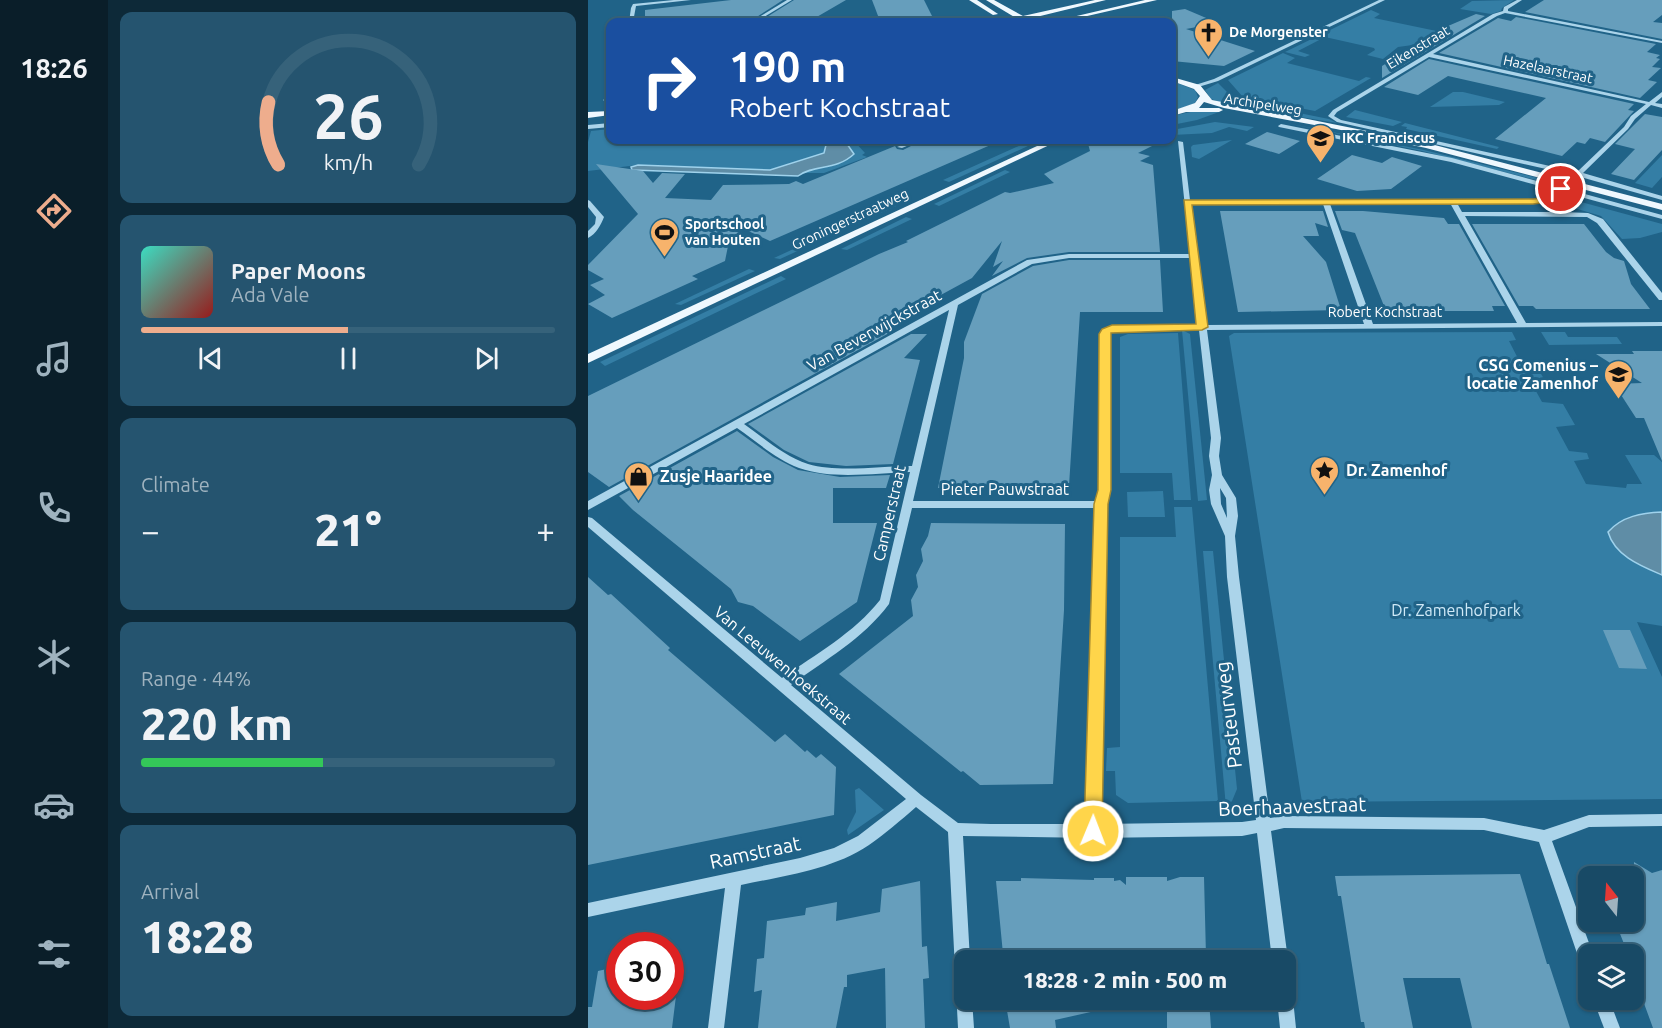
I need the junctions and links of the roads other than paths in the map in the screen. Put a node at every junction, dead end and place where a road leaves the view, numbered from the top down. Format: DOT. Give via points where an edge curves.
graph roads {
  1 [pos="689,0"];
  2 [pos="790,0"];
  3 [pos="972,0"];
  4 [pos="989,0"];
  5 [pos="1103,0"];
  6 [pos="1154,0"];
  7 [pos="1383,0"];
  8 [pos="1520,0"];
  9 [pos="1505,12"];
  10 [pos="632,18"];
  11 [pos="760,18"];
  12 [pos="1003,18"];
  13 [pos="1022,18"];
  14 [pos="1034,18"];
  15 [pos="1072,18"];
  16 [pos="1662,42"];
  17 [pos="1428,55"];
  18 [pos="1176,80"];
  19 [pos="1195,86"];
  20 [pos="1662,94"];
  21 [pos="1203,98"];
  22 [pos="1650,103"];
  23 [pos="1662,106"];
  24 [pos="1189,110"];
  25 [pos="606,113"];
  26 [pos="1176,113"];
  27 [pos="588,115"];
  28 [pos="606,118"];
  29 [pos="1271,118"];
  30 [pos="588,120"];
  31 [pos="1334,122"];
  32 [pos="1353,124"];
  33 [pos="606,126"];
  34 [pos="1281,126"];
  35 [pos="588,128"];
  36 [pos="1368,134"];
  37 [pos="1180,142"];
  38 [pos="908,144"];
  39 [pos="1047,144"];
  40 [pos="900,147"];
  41 [pos="1578,174"];
  42 [pos="1561,189"];
  43 [pos="1662,198"];
  44 [pos="1546,200"];
  45 [pos="1453,201"];
  46 [pos="588,202"];
  47 [pos="1188,202"];
  48 [pos="1326,202"];
  49 [pos="1662,207"];
  50 [pos="1460,214"];
  51 [pos="1561,214"];
  52 [pos="1662,217"];
  53 [pos="588,236"];
  54 [pos="1194,256"];
  55 [pos="1662,298"];
  56 [pos="955,302"];
  57 [pos="1523,324"];
  58 [pos="1662,324"];
  59 [pos="1368,325"];
  60 [pos="1202,327"];
  61 [pos="588,358"];
  62 [pos="737,424"];
  63 [pos="916,469"];
  64 [pos="1101,504"];
  65 [pos="908,505"];
  66 [pos="588,506"];
  67 [pos="589,524"];
  68 [pos="782,685"];
  69 [pos="916,799"];
  70 [pos="1662,820"];
  71 [pos="1263,826"];
  72 [pos="955,829"];
  73 [pos="1093,831"];
  74 [pos="1544,837"];
  75 [pos="734,878"];
  76 [pos="588,910"];
  77 [pos="1582,944"];
  78 [pos="1279,950"];
  79 [pos="1286,1010"];
  80 [pos="1605,1010"];
  81 [pos="716,1028"];
  82 [pos="966,1028"];
  83 [pos="1288,1028"];
  84 [pos="1612,1028"];
  1 -- 10 [label="street" via="636,5"];
  2 -- 11 [label="street"];
  3 -- 12 [label="main road"];
  4 -- 13 [label="main road"];
  5 -- 14 [label="main road"];
  6 -- 15 [label="main road"];
  7 -- 19 [label="street" via="1216,80"];
  8 -- 9 [label="street, Eikenstraat"];
  9 -- 16 [label="street"];
  9 -- 17 [label="street, Eikenstraat"];
  17 -- 22 [label="street, Hazelaarstraat"];
  17 -- 31 [label="street, Eikenstraat" via="1332,112"];
  18 -- 19 [label="main road"];
  19 -- 21 [label="main road"];
  20 -- 22 [label="street"];
  21 -- 24 [label="main road"];
  21 -- 31 [label="main road, Archipelweg" via="1224,106"];
  22 -- 23 [label="street, Hazelaarstraat"];
  22 -- 41 [label="street"];
  24 -- 26 [label="main road"];
  24 -- 29 [label="main road, Archipelweg" via="1214,109"];
  25 -- 27 [label="main road"];
  28 -- 30 [label="main road"];
  29 -- 34 [label="main road"];
  29 -- 36 [label="main road, Archipelweg"];
  31 -- 32 [label="main road"];
  31 -- 36 [label="main road, Archipelweg"];
  32 -- 41 [label="street"];
  33 -- 35 [label="street"];
  34 -- 42 [label="street, Archipelweg" via="1406,150"];
  36 -- 49 [label="main road, Archipelweg"];
  37 -- 47 [label="street, Pasteurweg"];
  38 -- 40 [label="street"];
  39 -- 61 [label="main road, Groningerstraatweg"];
  41 -- 43 [label="street"];
  42 -- 44 [label="street"];
  42 -- 52 [label="street, Archipelweg"];
  44 -- 45 [label="street"];
  44 -- 51 [label="street"];
  45 -- 48 [label="street"];
  45 -- 50 [label="street"];
  46 -- 53 [label="street" via="600,217"];
  47 -- 48 [label="street"];
  47 -- 54 [label="street, Pasteurweg"];
  48 -- 59 [label="street"];
  50 -- 51 [label="street"];
  50 -- 57 [label="street"];
  51 -- 55 [label="street" via="1588,215 1600,221"];
  54 -- 56 [label="street, Van Beverwijckstraat" via="1042,259 1020,266"];
  54 -- 60 [label="street, Pasteurweg"];
  56 -- 62 [label="street, Van Beverwijckstraat"];
  56 -- 63 [label="street, Camperstraat"];
  57 -- 58 [label="street, Robert Kochstraat"];
  57 -- 59 [label="street, Robert Kochstraat"];
  59 -- 60 [label="street, Robert Kochstraat"];
  60 -- 64 [label="street, Robert Kochstraat" via="1107,330 1105,490"];
  60 -- 71 [label="street, Pasteurweg" via="1216,438 1214,490 1217,510 1230,536"];
  62 -- 63 [label="street" via="807,467"];
  62 -- 66 [label="street, Van Beverwijckstraat"];
  63 -- 65 [label="street, Camperstraat"];
  64 -- 65 [label="street, Pieter Pauwstraat"];
  64 -- 73 [label="street"];
  65 -- 68 [label="street, Camperstraat" via="890,584 878,611"];
  67 -- 68 [label="street, Van Leeuwenhoekstraat"];
  68 -- 69 [label="street, Van Leeuwenhoekstraat"];
  69 -- 72 [label="street, Van Leeuwenhoekstraat"];
  69 -- 75 [label="street, Ramstraat" via="863,841 837,854"];
  70 -- 74 [label="street" via="1589,821"];
  71 -- 73 [label="street, Boerhaavestraat"];
  71 -- 74 [label="street, Boerhaavestraat" via="1284,822 1484,824"];
  71 -- 78 [label="street, Pasteurweg"];
  72 -- 73 [label="street, Boerhaavestraat"];
  72 -- 82 [label="street"];
  74 -- 77 [label="street"];
  75 -- 76 [label="street, Ramstraat"];
  75 -- 81 [label="street"];
  79 -- 83 [label="street"];
  80 -- 84 [label="street"];
}
